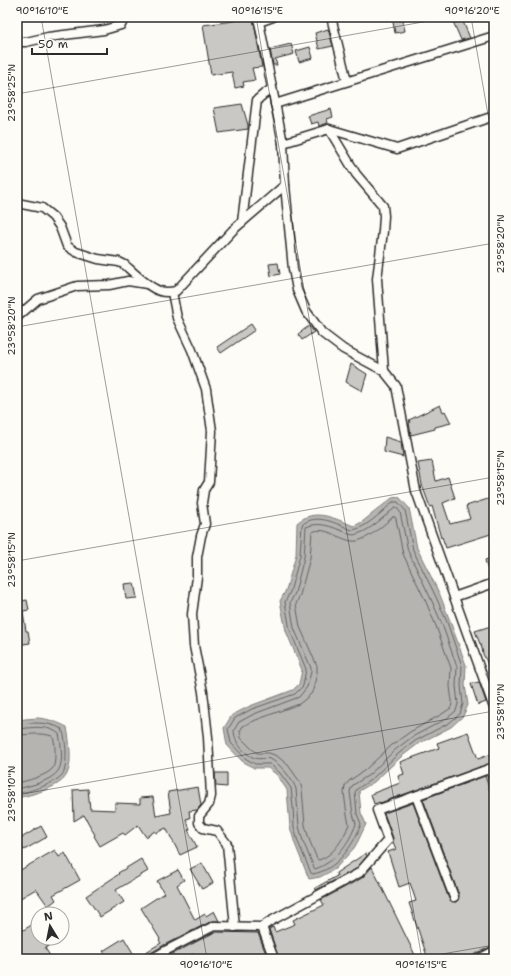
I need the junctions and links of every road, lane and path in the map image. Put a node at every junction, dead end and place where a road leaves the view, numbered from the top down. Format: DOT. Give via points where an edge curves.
graph roads {
  1 [pos="123,17"];
  2 [pos="273,17"];
  3 [pos="332,17"];
  4 [pos="258,19"];
  5 [pos="494,36"];
  6 [pos="17,42"];
  7 [pos="347,82"];
  8 [pos="272,89"];
  9 [pos="275,104"];
  10 [pos="494,116"];
  11 [pos="329,129"];
  12 [pos="284,143"];
  13 [pos="286,185"];
  14 [pos="17,203"];
  15 [pos="242,222"];
  16 [pos="149,285"];
  17 [pos="172,292"];
  18 [pos="17,317"];
  19 [pos="384,371"];
  20 [pos="494,583"];
  21 [pos="454,597"];
  22 [pos="494,708"];
  23 [pos="492,768"];
  24 [pos="494,782"];
  25 [pos="416,796"];
  26 [pos="454,897"];
  27 [pos="235,926"];
  28 [pos="262,927"];
  29 [pos="494,951"];
  30 [pos="152,959"];
  31 [pos="274,959"];
  32 [pos="479,959"];
  1 -- 6 [label="street" via="121,25 104,30"];
  2 -- 4 [label="street"];
  3 -- 7 [label="street"];
  4 -- 8 [label="street"];
  5 -- 7 [label="street"];
  7 -- 9 [label="street"];
  8 -- 9 [label="street"];
  8 -- 15 [label="street" via="257,100"];
  9 -- 12 [label="street"];
  10 -- 11 [label="street" via="396,149"];
  11 -- 12 [label="street"];
  11 -- 19 [label="street" via="356,174 383,206 377,279"];
  12 -- 13 [label="street"];
  13 -- 15 [label="street"];
  13 -- 19 [label="street" via="293,269 297,290 306,311 322,333 343,349"];
  14 -- 16 [label="street" via="42,208 53,217 67,246 76,252 120,262"];
  15 -- 17 [label="street" via="176,291"];
  16 -- 17 [label="street" via="160,291"];
  16 -- 18 [label="street" via="128,281 77,286 38,299"];
  17 -- 27 [label="street" via="177,318 206,389 212,431 209,482 204,490 202,503 205,524 197,557 192,614 194,646 207,730 211,796 209,804 199,816 199,823 203,828 217,831 228,844"];
  19 -- 21 [label="street" via="396,386 416,491"];
  20 -- 21 [label="street"];
  21 -- 22 [label="street"];
  23 -- 24 [label="street"];
  23 -- 25 [label="street"];
  25 -- 26 [label="street"];
  25 -- 28 [label="street" via="377,810 388,840 359,873"];
  27 -- 28 [label="street"];
  27 -- 30 [label="street" via="214,926"];
  28 -- 31 [label="street"];
  29 -- 32 [label="street"];
}
